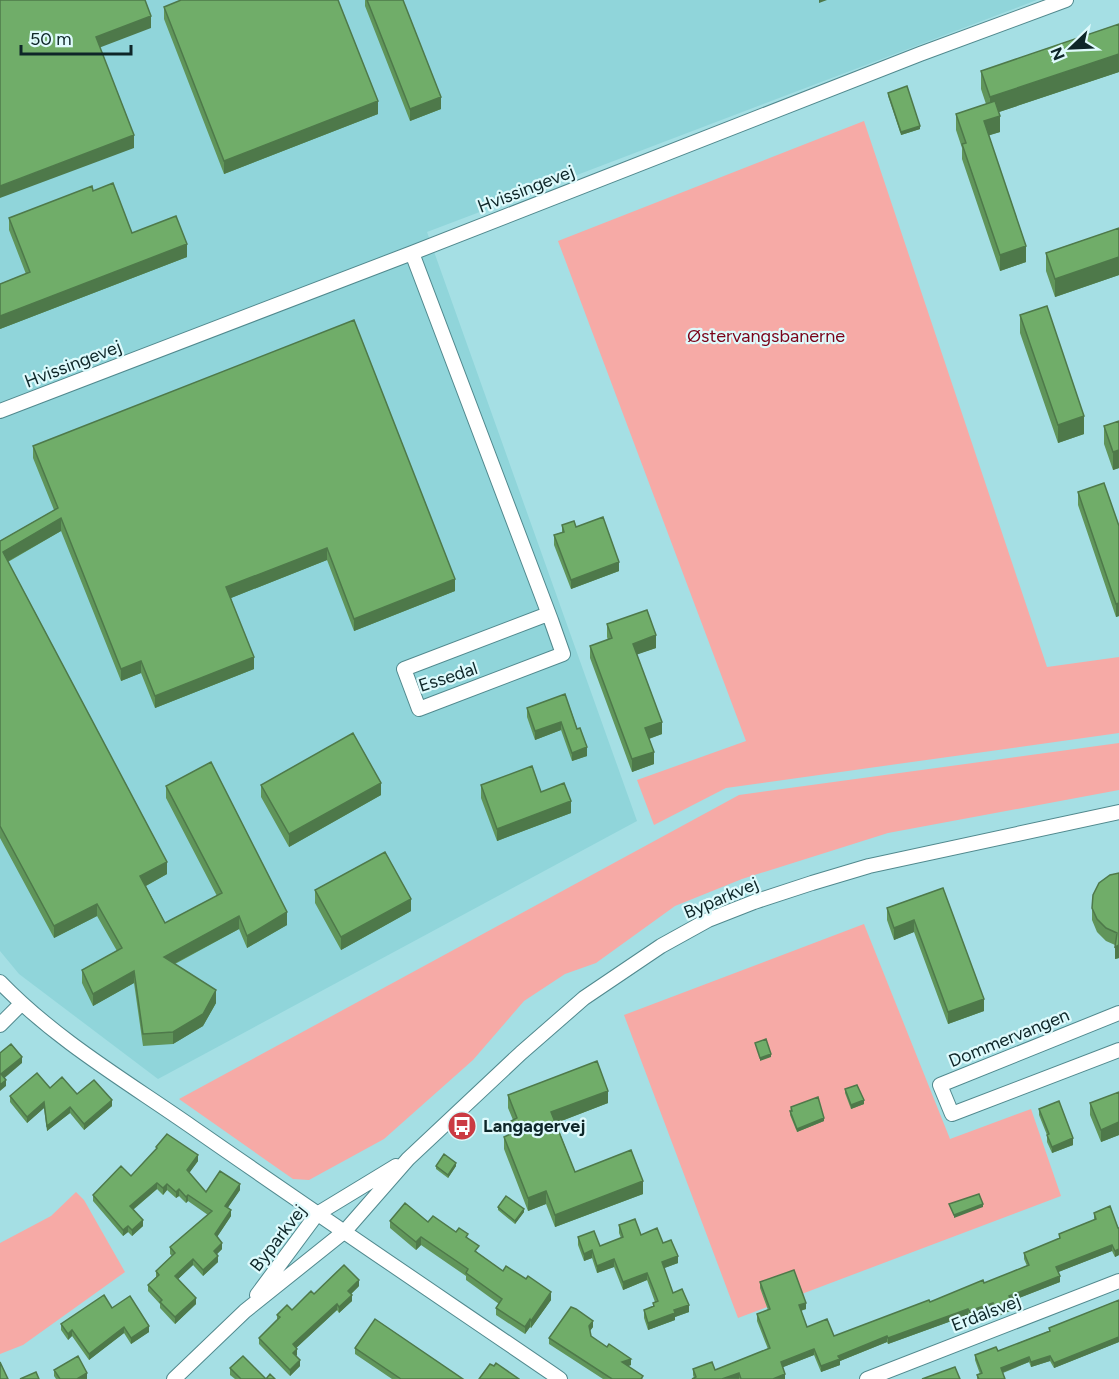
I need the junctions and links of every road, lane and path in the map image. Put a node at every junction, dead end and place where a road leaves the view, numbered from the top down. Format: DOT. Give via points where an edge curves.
graph roads {
  1 [pos="1066,0"];
  2 [pos="412,253"];
  3 [pos="0,411"];
  4 [pos="548,614"];
  5 [pos="1119,812"];
  6 [pos="0,982"];
  7 [pos="21,1004"];
  8 [pos="1119,1013"];
  9 [pos="0,1024"];
  10 [pos="1119,1050"];
  11 [pos="408,1159"];
  12 [pos="317,1214"];
  13 [pos="345,1231"];
  14 [pos="1119,1281"];
  15 [pos="245,1311"];
  16 [pos="174,1379"];
  17 [pos="560,1379"];
  18 [pos="867,1379"];
  1 -- 2 [label="street, Hvissingevej"];
  2 -- 3 [label="street, Hvissingevej"];
  2 -- 4 [label="street, Essedal"];
  4 -- 4 [label="street, Essedal" via="563,654 419,709 404,669"];
  5 -- 11 [label="street, Byparkvej" via="869,866 708,920 661,946 584,998"];
  6 -- 7 [label="street"];
  7 -- 9 [label="street"];
  7 -- 12 [label="street" via="139,1092"];
  8 -- 10 [label="street, Dommervangen" via="940,1084 952,1114"];
  11 -- 12 [label="street, Byparkvej"];
  11 -- 13 [label="street, Byparkvej"];
  12 -- 13 [label="street"];
  12 -- 15 [label="street, Byparkvej"];
  13 -- 15 [label="street, Byparkvej"];
  13 -- 17 [label="street"];
  14 -- 18 [label="street, Erdalsvej"];
  15 -- 16 [label="street, Byparkvej"];
}
